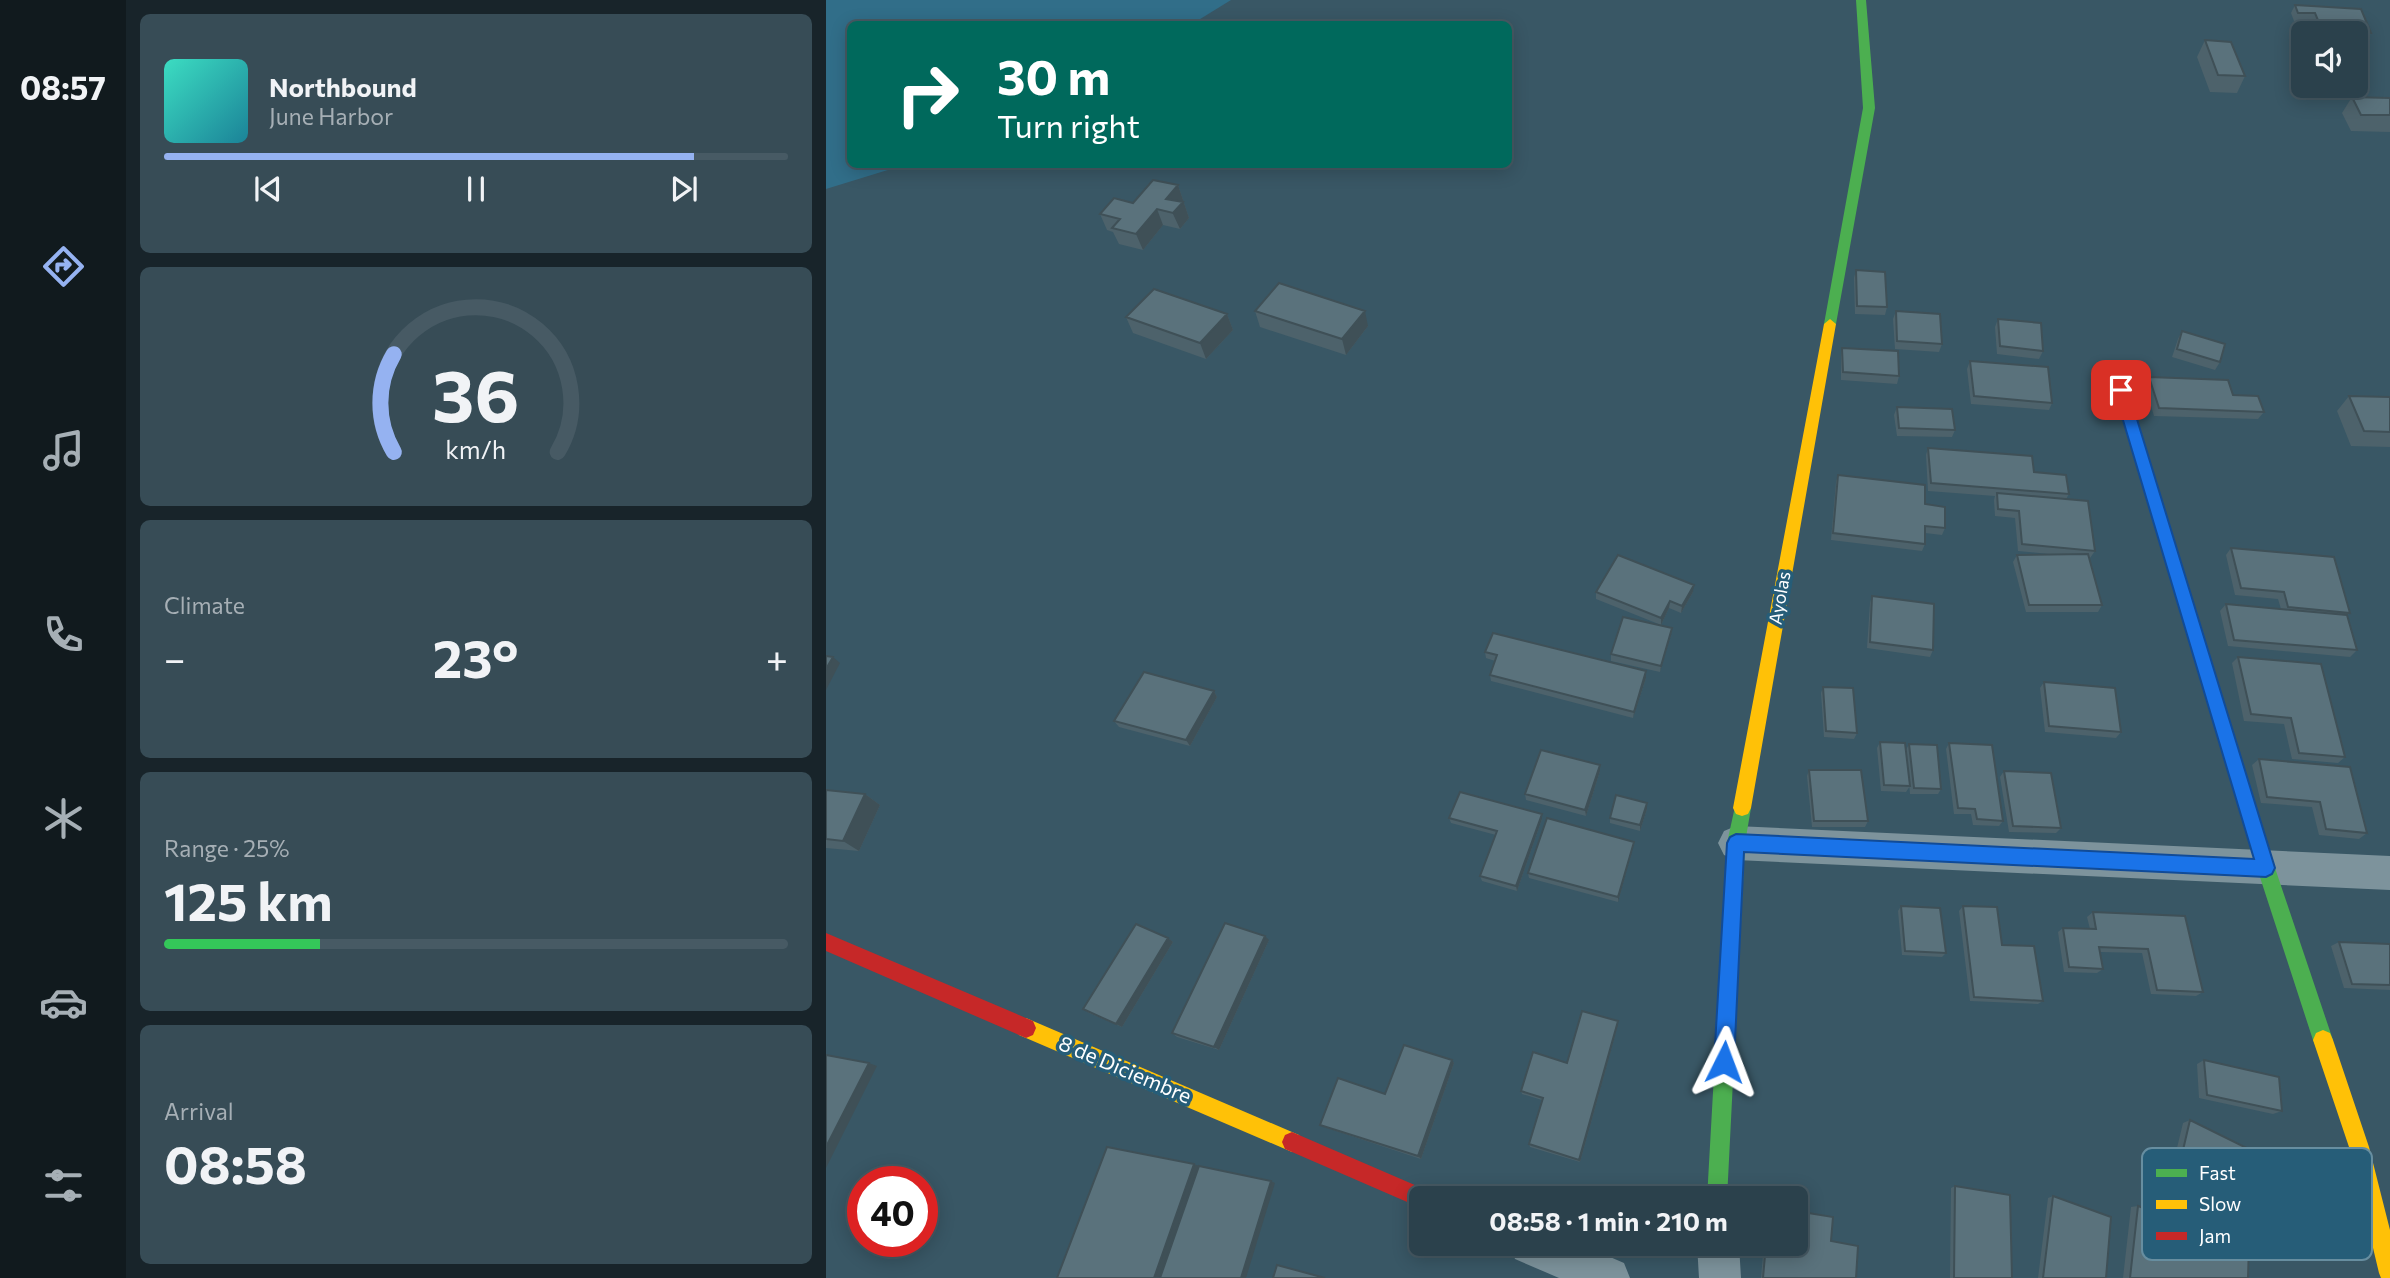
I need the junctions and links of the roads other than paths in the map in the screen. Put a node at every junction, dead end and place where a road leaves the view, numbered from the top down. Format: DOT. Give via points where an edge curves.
graph roads {
  1 [pos="1861,0"];
  2 [pos="2121,390"];
  3 [pos="1736,843"];
  4 [pos="2266,868"];
  5 [pos="2390,873"];
  6 [pos="826,942"];
  7 [pos="2359,1148"];
  8 [pos="1718,1186"];
  9 [pos="1409,1193"];
  10 [pos="2372,1200"];
  11 [pos="1558,1256"];
  12 [pos="1719,1256"];
  13 [pos="2390,1273"];
  14 [pos="1609,1278"];
  15 [pos="1720,1278"];
  1 -- 3 [label="street, Ayolas" via="1869,108"];
  2 -- 4 [label="street"];
  3 -- 4 [label="street"];
  3 -- 8 [label="street, Ayolas"];
  4 -- 5 [label="street"];
  4 -- 7 [label="street"];
  6 -- 9 [label="street, 8 de Diciembre"];
  10 -- 13 [label="street"];
  11 -- 14 [label="street"];
  12 -- 15 [label="street"];
}
